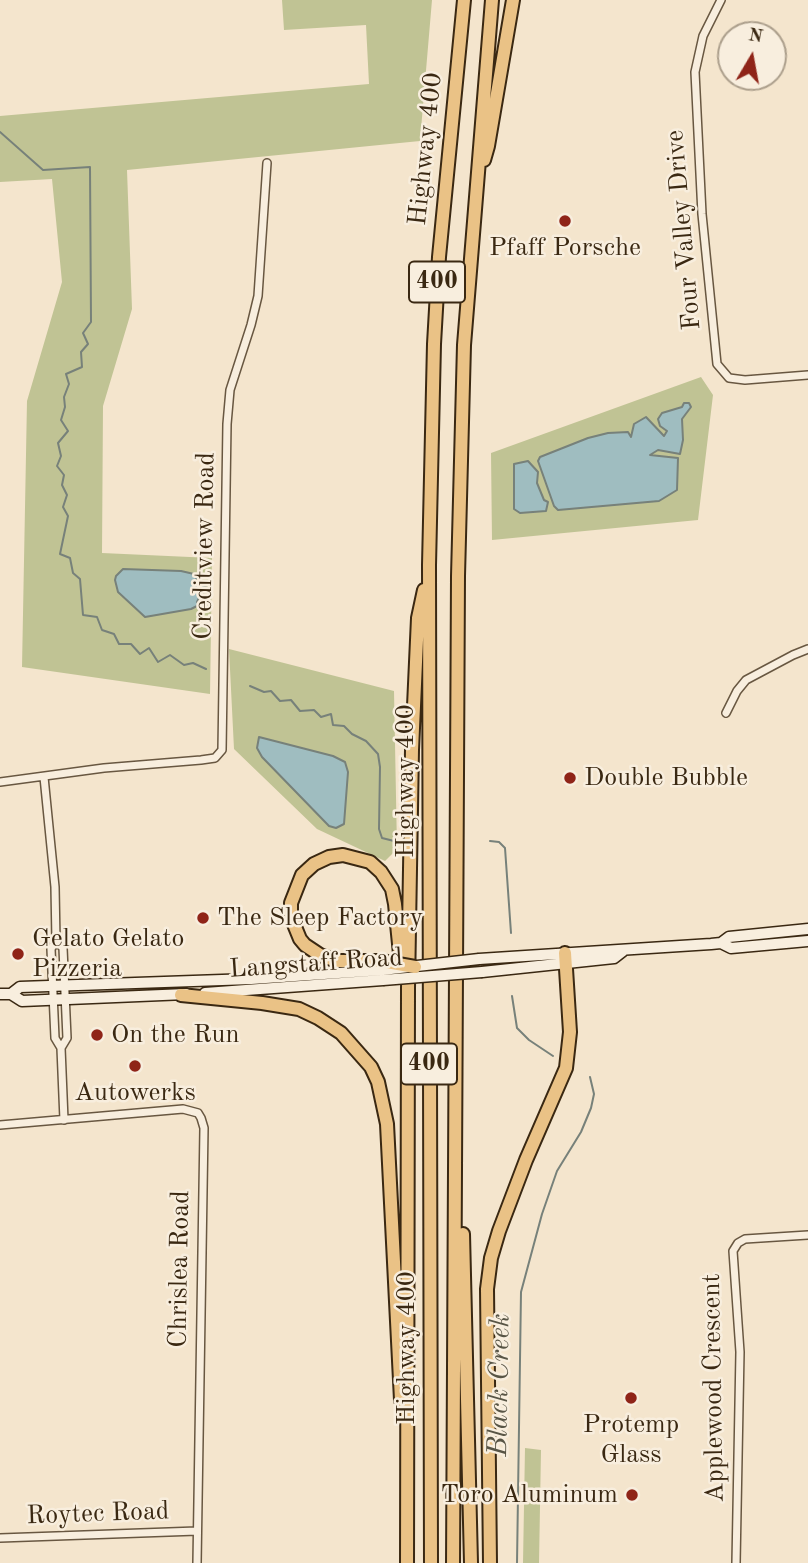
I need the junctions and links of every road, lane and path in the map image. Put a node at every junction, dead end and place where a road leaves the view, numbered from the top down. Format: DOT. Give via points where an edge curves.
graph roads {
  1 [pos="464,0"];
  2 [pos="492,0"];
  3 [pos="513,0"];
  4 [pos="721,0"];
  5 [pos="267,163"];
  6 [pos="477,180"];
  7 [pos="808,375"];
  8 [pos="429,565"];
  9 [pos="808,649"];
  10 [pos="726,713"];
  11 [pos="44,777"];
  12 [pos="0,782"];
  13 [pos="808,929"];
  14 [pos="56,941"];
  15 [pos="808,941"];
  16 [pos="721,943"];
  17 [pos="566,958"];
  18 [pos="415,967"];
  19 [pos="382,971"];
  20 [pos="52,985"];
  21 [pos="64,985"];
  22 [pos="408,988"];
  23 [pos="5,994"];
  24 [pos="181,995"];
  25 [pos="53,1000"];
  26 [pos="65,1000"];
  27 [pos="61,1048"];
  28 [pos="64,1120"];
  29 [pos="0,1125"];
  30 [pos="456,1187"];
  31 [pos="808,1235"];
  32 [pos="406,1437"];
  33 [pos="197,1531"];
  34 [pos="0,1538"];
  35 [pos="197,1563"];
  36 [pos="407,1563"];
  37 [pos="431,1563"];
  38 [pos="453,1563"];
  39 [pos="471,1563"];
  40 [pos="490,1563"];
  41 [pos="736,1563"];
  1 -- 8 [label="highway, Highway 400 / 400" via="437,282"];
  2 -- 6 [label="highway, Highway 400 / 400"];
  3 -- 6 [label="highway" via="488,146"];
  4 -- 7 [label="street, Four Valley Drive" via="703,36 695,72 702,214 717,364 729,379"];
  5 -- 11 [label="street, Creditview Road" via="258,296 230,390 227,424 222,750 215,758"];
  6 -- 30 [label="highway, Highway 400 / 400" via="464,345 458,576"];
  8 -- 22 [label="highway" via="418,618 414,688"];
  8 -- 37 [label="highway, Highway 400 / 400"];
  9 -- 10 [label="street" via="746,680"];
  11 -- 12 [label="street, Creditview Road"];
  11 -- 14 [label="street"];
  13 -- 16 [label="main road, Langstaff Road" via="729,937"];
  14 -- 20 [label="street" via="51,949"];
  14 -- 21 [label="street" via="63,948"];
  15 -- 16 [label="main road, Langstaff Road" via="731,948"];
  16 -- 17 [label="main road, Langstaff Road" via="623,951 614,958"];
  17 -- 18 [label="main road, Langstaff Road, bridge"];
  17 -- 19 [label="main road, Langstaff Road, bridge" via="482,972"];
  17 -- 40 [label="highway" via="570,1032 566,1068 499,1231 486,1289"];
  18 -- 19 [label="highway, bridge"];
  19 -- 21 [label="main road, Langstaff Road"];
  19 -- 22 [label="highway" via="320,955 300,939 290,903 294,888 314,864 328,857 356,857 370,862 387,880 396,904 402,974"];
  19 -- 24 [label="main road, Langstaff Road"];
  20 -- 21 [label="main road, Langstaff Road"];
  20 -- 23 [label="main road, Langstaff Road" via="20,987"];
  20 -- 25 [label="street"];
  21 -- 26 [label="street"];
  22 -- 32 [label="highway"];
  23 -- 25 [label="main road, Langstaff Road" via="22,1001"];
  24 -- 26 [label="main road, Langstaff Road"];
  24 -- 32 [label="highway" via="262,1003 318,1017 341,1033 379,1082 387,1124 399,1388"];
  25 -- 26 [label="main road, Langstaff Road"];
  25 -- 27 [label="street" via="55,1038"];
  26 -- 27 [label="street" via="67,1038"];
  27 -- 28 [label="street"];
  28 -- 29 [label="street"];
  28 -- 33 [label="street, Chrislea Road" via="183,1109 192,1109 201,1118"];
  30 -- 38 [label="highway, Highway 400 / 400"];
  30 -- 39 [label="highway" via="462,1206"];
  31 -- 41 [label="street, Applewood Crescent" via="745,1240 733,1251 740,1352"];
  32 -- 36 [label="highway"];
  33 -- 34 [label="street, Roytec Road"];
  33 -- 35 [label="street, Chrislea Road"];
}
